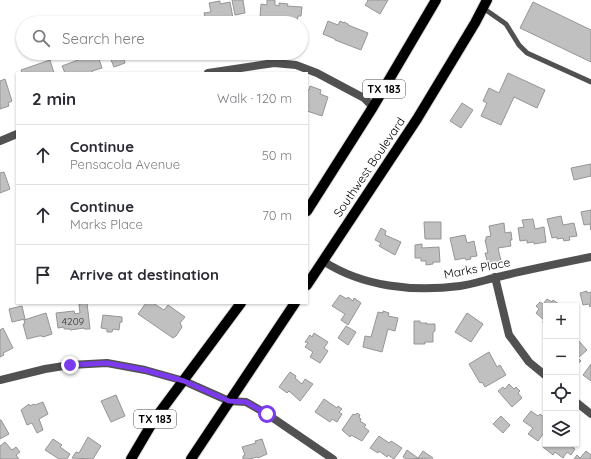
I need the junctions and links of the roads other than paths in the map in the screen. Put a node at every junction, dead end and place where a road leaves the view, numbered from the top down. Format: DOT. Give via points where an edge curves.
graph roads {
  1 [pos="436,0"];
  2 [pos="485,4"];
  3 [pos="215,72"];
  4 [pos="591,82"];
  5 [pos="373,107"];
  6 [pos="16,134"];
  7 [pos="0,140"];
  8 [pos="308,209"];
  9 [pos="591,257"];
  10 [pos="323,261"];
  11 [pos="495,277"];
  12 [pos="308,284"];
  13 [pos="240,304"];
  14 [pos="294,304"];
  15 [pos="545,375"];
  16 [pos="0,380"];
  17 [pos="184,381"];
  18 [pos="229,401"];
  19 [pos="579,404"];
  20 [pos="591,414"];
  21 [pos="131,459"];
  22 [pos="191,459"];
  23 [pos="333,459"];
  1 -- 5 [label="main road, TX 183"];
  2 -- 4 [label="lane" via="506,24 527,53"];
  2 -- 10 [label="main road, Southwest Boulevard" via="417,119"];
  3 -- 5 [label="street" via="274,63 296,65 364,98"];
  5 -- 8 [label="main road, TX 183"];
  6 -- 7 [label="street"];
  9 -- 11 [label="street, Marks Place"];
  10 -- 11 [label="street, Marks Place" via="333,268 373,283 422,289 462,286"];
  10 -- 12 [label="main road, Southwest Boulevard"];
  11 -- 15 [label="street" via="509,335 529,362"];
  13 -- 17 [label="main road, TX 183"];
  14 -- 18 [label="main road"];
  16 -- 17 [label="street" via="70,365 107,363"];
  17 -- 18 [label="street"];
  17 -- 21 [label="main road, TX 183" via="154,420"];
  18 -- 22 [label="main road"];
  18 -- 23 [label="street" via="246,402"];
  19 -- 20 [label="street"];
}
